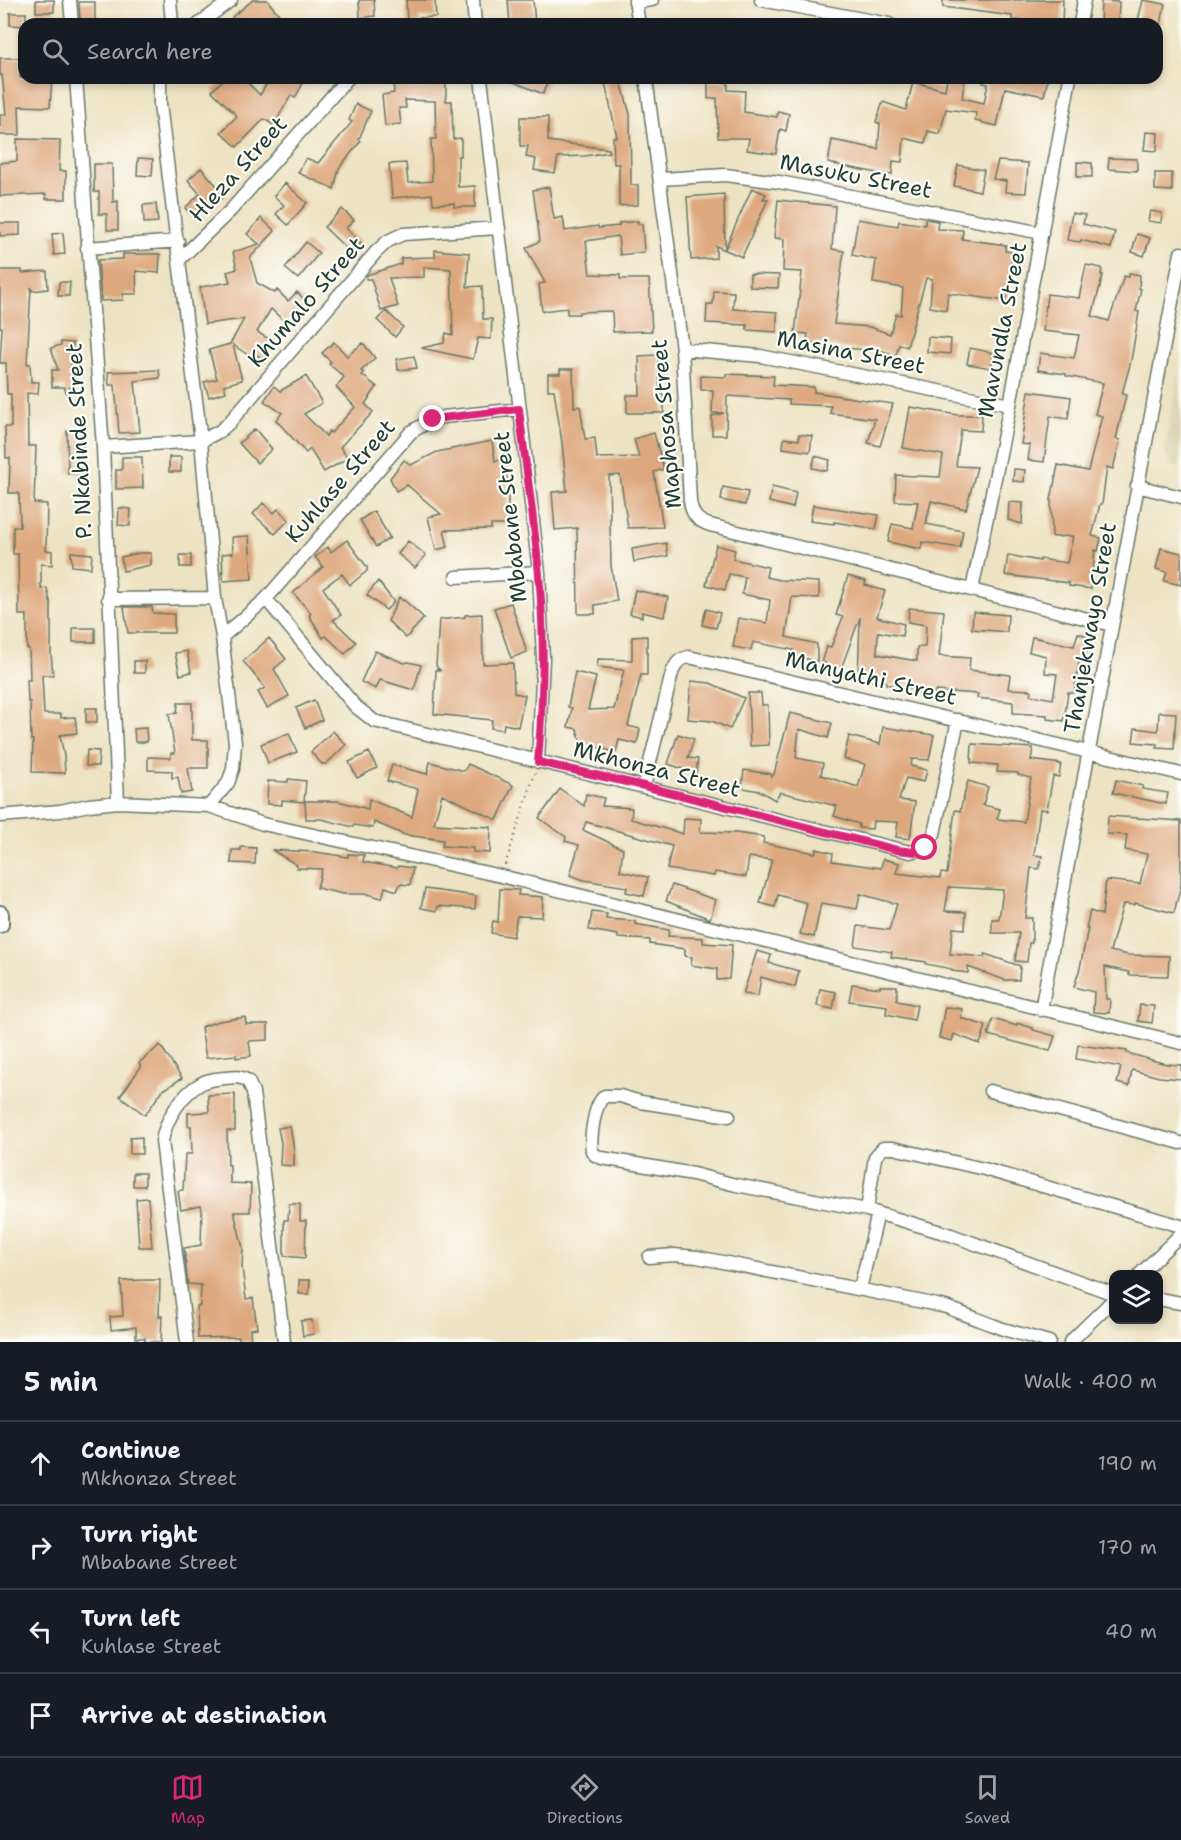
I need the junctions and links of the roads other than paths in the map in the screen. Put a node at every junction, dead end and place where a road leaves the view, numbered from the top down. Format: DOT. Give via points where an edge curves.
graph roads {
  1 [pos="70,0"];
  2 [pos="170,0"];
  3 [pos="231,0"];
  4 [pos="473,0"];
  5 [pos="652,0"];
  6 [pos="761,0"];
  7 [pos="1084,0"];
  8 [pos="635,1"];
  9 [pos="72,18"];
  10 [pos="172,18"];
  11 [pos="207,18"];
  12 [pos="474,18"];
  13 [pos="638,18"];
  14 [pos="857,18"];
  15 [pos="1081,18"];
  16 [pos="76,84"];
  17 [pos="160,84"];
  18 [pos="343,84"];
  19 [pos="482,84"];
  20 [pos="647,84"];
  21 [pos="1069,84"];
  22 [pos="661,179"];
  23 [pos="499,228"];
  24 [pos="1042,233"];
  25 [pos="178,241"];
  26 [pos="87,248"];
  27 [pos="1181,253"];
  28 [pos="180,259"];
  29 [pos="682,349"];
  30 [pos="1010,405"];
  31 [pos="519,409"];
  32 [pos="201,441"];
  33 [pos="103,447"];
  34 [pos="1137,486"];
  35 [pos="1181,497"];
  36 [pos="539,572"];
  37 [pos="456,577"];
  38 [pos="972,590"];
  39 [pos="215,597"];
  40 [pos="108,599"];
  41 [pos="266,599"];
  42 [pos="1112,625"];
  43 [pos="222,637"];
  44 [pos="958,720"];
  45 [pos="1089,752"];
  46 [pos="538,762"];
  47 [pos="1181,774"];
  48 [pos="644,786"];
  49 [pos="118,802"];
  50 [pos="209,806"];
  51 [pos="0,816"];
  52 [pos="0,914"];
  53 [pos="0,924"];
  54 [pos="1041,1010"];
  55 [pos="1181,1043"];
  56 [pos="990,1091"];
  57 [pos="729,1116"];
  58 [pos="1181,1143"];
  59 [pos="872,1212"];
  60 [pos="1181,1227"];
  61 [pos="1181,1234"];
  62 [pos="649,1257"];
  63 [pos="1145,1270"];
  64 [pos="860,1289"];
  65 [pos="1109,1293"];
  66 [pos="1163,1300"];
  67 [pos="1109,1303"];
  68 [pos="1181,1304"];
  69 [pos="187,1342"];
  70 [pos="284,1342"];
  71 [pos="1049,1342"];
  72 [pos="1070,1342"];
  1 -- 9 [label="street"];
  2 -- 10 [label="street"];
  3 -- 11 [label="street"];
  4 -- 12 [label="street"];
  5 -- 8 [label="street"];
  6 -- 14 [label="street"];
  7 -- 15 [label="street"];
  8 -- 13 [label="street"];
  16 -- 26 [label="street, P. Nkabinde Street"];
  17 -- 25 [label="street"];
  18 -- 28 [label="street, Hleza Street" via="231,210"];
  19 -- 23 [label="street, Mbabane Street"];
  20 -- 22 [label="street, Maphosa Street"];
  21 -- 24 [label="street, Mavundla Street"];
  22 -- 24 [label="street, Masuku Street" via="758,179"];
  22 -- 29 [label="street, Maphosa Street"];
  23 -- 31 [label="street, Mbabane Street"];
  23 -- 32 [label="street, Khumalo Street" via="403,234 387,241 229,423"];
  24 -- 30 [label="street, Mavundla Street"];
  25 -- 26 [label="street"];
  25 -- 28 [label="street"];
  26 -- 33 [label="street, P. Nkabinde Street"];
  27 -- 34 [label="street, Thanjekwayo Street"];
  28 -- 32 [label="street"];
  29 -- 30 [label="street, Masina Street" via="760,356"];
  29 -- 38 [label="street, Maphosa Street" via="690,501 699,521"];
  30 -- 38 [label="street, Mavundla Street"];
  31 -- 36 [label="street, Mbabane Street"];
  31 -- 41 [label="street, Kuhlase Street" via="433,419 411,432"];
  32 -- 33 [label="street"];
  32 -- 39 [label="street"];
  33 -- 40 [label="street, P. Nkabinde Street"];
  34 -- 35 [label="street"];
  34 -- 42 [label="street, Thanjekwayo Street"];
  36 -- 37 [label="street"];
  36 -- 46 [label="street, Mbabane Street" via="543,671"];
  38 -- 42 [label="street, Maphosa Street"];
  39 -- 40 [label="street"];
  39 -- 43 [label="street"];
  40 -- 49 [label="street, P. Nkabinde Street"];
  41 -- 43 [label="street, Kuhlase Street"];
  41 -- 46 [label="street, Mkhonza Street" via="369,718"];
  42 -- 45 [label="street, Thanjekwayo Street"];
  43 -- 50 [label="street" via="235,756 228,783"];
  44 -- 45 [label="street, Manyathi Street"];
  44 -- 48 [label="street, Manyathi Street" via="689,657 676,663 672,673"];
  44 -- 48 [label="street, Mkhonza Street" via="936,828 928,846 915,852"];
  45 -- 47 [label="street, Manyathi Street"];
  45 -- 54 [label="street, Thanjekwayo Street"];
  46 -- 48 [label="street, Mkhonza Street"];
  49 -- 50 [label="street"];
  49 -- 51 [label="street"];
  50 -- 54 [label="street" via="264,824 501,876"];
  52 -- 53 [label="street"];
  54 -- 55 [label="street"];
  56 -- 58 [label="street"];
  57 -- 59 [label="street" via="605,1096 596,1110 592,1151 602,1158"];
  59 -- 60 [label="street" via="875,1157 883,1149 893,1148 984,1169"];
  59 -- 64 [label="street"];
  59 -- 65 [label="street" via="951,1234"];
  61 -- 63 [label="street"];
  62 -- 64 [label="street" via="697,1257"];
  64 -- 71 [label="street" via="946,1307"];
  66 -- 68 [label="street"];
  67 -- 72 [label="street"];
  69 -- 70 [label="street" via="162,1141 164,1129 173,1111 202,1083 235,1077 248,1081 253,1092"];
}
